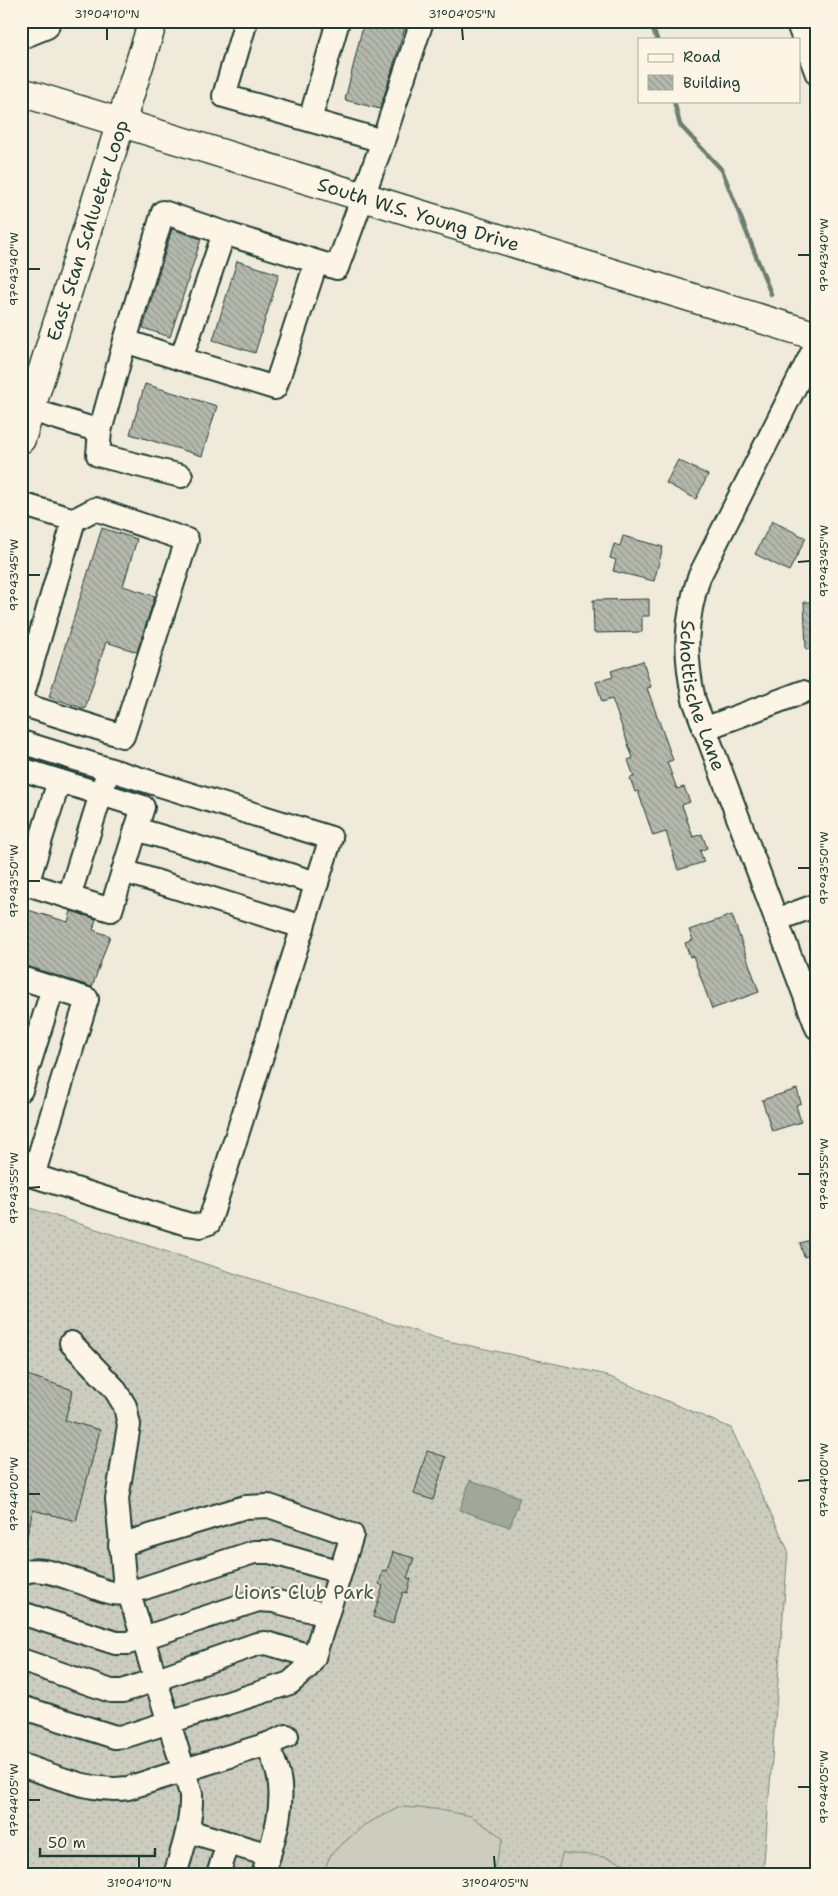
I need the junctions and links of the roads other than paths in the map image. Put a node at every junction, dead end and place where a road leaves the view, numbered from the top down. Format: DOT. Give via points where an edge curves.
graph roads {
  1 [pos="49,21"];
  2 [pos="153,21"];
  3 [pos="246,21"];
  4 [pos="338,21"];
  5 [pos="422,21"];
  6 [pos="796,21"];
  7 [pos="21,35"];
  8 [pos="817,74"];
  9 [pos="21,92"];
  10 [pos="310,120"];
  11 [pos="121,123"];
  12 [pos="383,141"];
  13 [pos="363,197"];
  14 [pos="224,233"];
  15 [pos="316,262"];
  16 [pos="817,336"];
  17 [pos="125,341"];
  18 [pos="817,343"];
  19 [pos="181,359"];
  20 [pos="26,408"];
  21 [pos="100,431"];
  22 [pos="21,439"];
  23 [pos="182,476"];
  24 [pos="21,504"];
  25 [pos="74,520"];
  26 [pos="803,692"];
  27 [pos="21,703"];
  28 [pos="704,729"];
  29 [pos="22,744"];
  30 [pos="21,769"];
  31 [pos="108,769"];
  32 [pos="59,781"];
  33 [pos="101,794"];
  34 [pos="136,829"];
  35 [pos="123,871"];
  36 [pos="24,883"];
  37 [pos="317,883"];
  38 [pos="69,897"];
  39 [pos="817,905"];
  40 [pos="776,920"];
  41 [pos="303,926"];
  42 [pos="21,978"];
  43 [pos="52,988"];
  44 [pos="817,1028"];
  45 [pos="21,1090"];
  46 [pos="27,1174"];
  47 [pos="70,1343"];
  48 [pos="120,1546"];
  49 [pos="340,1572"];
  50 [pos="21,1574"];
  51 [pos="129,1593"];
  52 [pos="21,1613"];
  53 [pos="327,1615"];
  54 [pos="143,1638"];
  55 [pos="314,1657"];
  56 [pos="21,1660"];
  57 [pos="156,1680"];
  58 [pos="21,1707"];
  59 [pos="169,1721"];
  60 [pos="21,1765"];
  61 [pos="185,1771"];
  62 [pos="188,1830"];
  63 [pos="228,1843"];
  64 [pos="266,1865"];
  65 [pos="175,1875"];
  66 [pos="218,1875"];
  1 -- 7 [label="street" via="47,27"];
  2 -- 11 [label="main road, East Stan Schlueter Loop"];
  3 -- 10 [label="street" via="224,96"];
  4 -- 10 [label="street"];
  5 -- 12 [label="street"];
  6 -- 8 [label="street"];
  9 -- 11 [label="main road, South W.S. Young Drive"];
  10 -- 12 [label="street"];
  11 -- 13 [label="main road, South W.S. Young Drive"];
  11 -- 20 [label="main road, East Stan Schlueter Loop"];
  12 -- 13 [label="street"];
  13 -- 15 [label="street" via="337,268"];
  13 -- 16 [label="main road, South W.S. Young Drive"];
  14 -- 15 [label="street"];
  14 -- 17 [label="street" via="162,212"];
  14 -- 19 [label="street"];
  15 -- 19 [label="street" via="275,388"];
  17 -- 19 [label="street"];
  17 -- 21 [label="street"];
  18 -- 28 [label="street, Schottische Lane" via="707,558 692,598 686,635 688,672"];
  20 -- 21 [label="street"];
  20 -- 22 [label="main road, East Stan Schlueter Loop"];
  21 -- 23 [label="street" via="98,455"];
  24 -- 25 [label="street"];
  25 -- 27 [label="street"];
  25 -- 27 [label="street" via="95,509 187,540 124,736"];
  26 -- 28 [label="street"];
  28 -- 40 [label="street, Schottische Lane"];
  29 -- 31 [label="street"];
  30 -- 32 [label="street"];
  31 -- 33 [label="street"];
  31 -- 37 [label="street" via="331,838"];
  32 -- 33 [label="street"];
  32 -- 36 [label="street"];
  33 -- 34 [label="street" via="143,807"];
  33 -- 38 [label="street"];
  34 -- 35 [label="street"];
  34 -- 37 [label="street"];
  35 -- 38 [label="street" via="111,910"];
  35 -- 41 [label="street"];
  36 -- 38 [label="street"];
  37 -- 41 [label="street"];
  39 -- 40 [label="street"];
  40 -- 44 [label="street, Schottische Lane"];
  41 -- 46 [label="street" via="209,1223 200,1226 187,1224"];
  42 -- 43 [label="street"];
  43 -- 45 [label="street"];
  43 -- 46 [label="street" via="87,999"];
  47 -- 48 [label="street" via="114,1388 125,1406 129,1425 117,1499"];
  48 -- 49 [label="street" via="244,1507 269,1506 352,1535"];
  48 -- 51 [label="street"];
  49 -- 51 [label="street" via="270,1552 254,1552"];
  49 -- 53 [label="street"];
  50 -- 51 [label="street" via="39,1569 114,1594"];
  51 -- 54 [label="street"];
  52 -- 54 [label="street" via="116,1643"];
  53 -- 54 [label="street" via="258,1600"];
  53 -- 55 [label="street"];
  54 -- 57 [label="street"];
  55 -- 57 [label="street" via="257,1644"];
  55 -- 59 [label="street" via="308,1668 290,1682"];
  56 -- 57 [label="street" via="111,1691 123,1691"];
  57 -- 59 [label="street"];
  58 -- 59 [label="street" via="115,1736 126,1736"];
  59 -- 61 [label="street"];
  60 -- 61 [label="street" via="111,1790"];
  61 -- 62 [label="street" via="192,1813"];
  61 -- 64 [label="street" via="278,1740 280,1802"];
  62 -- 63 [label="street"];
  62 -- 65 [label="street"];
  63 -- 64 [label="street"];
  63 -- 66 [label="street"];
}
